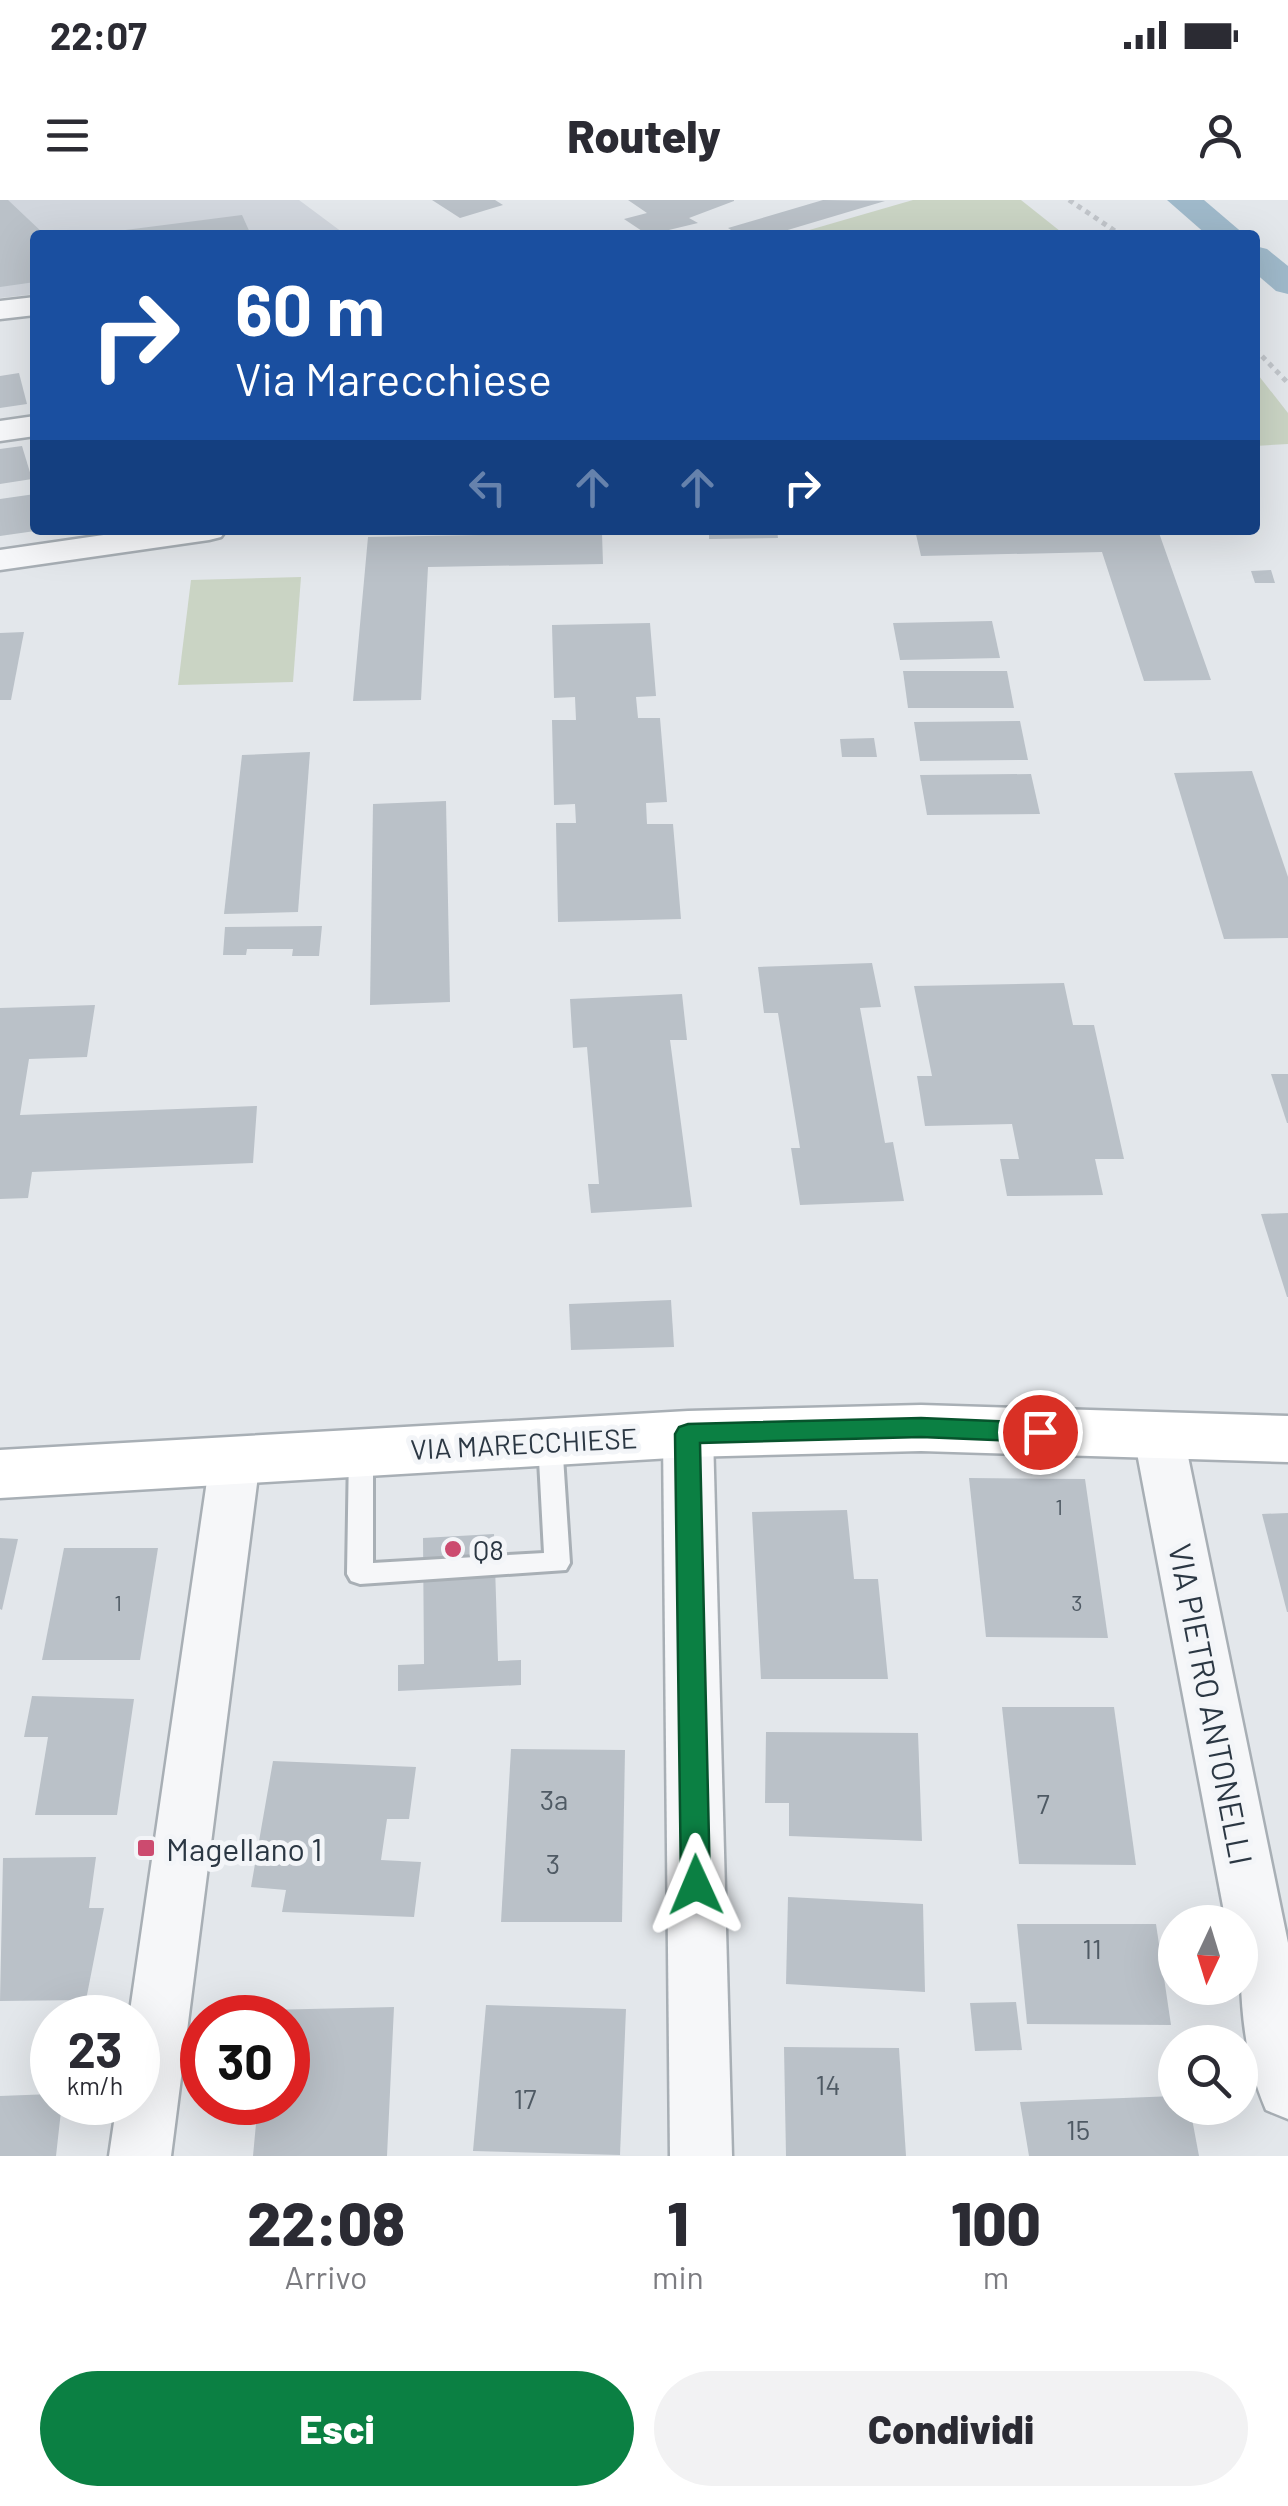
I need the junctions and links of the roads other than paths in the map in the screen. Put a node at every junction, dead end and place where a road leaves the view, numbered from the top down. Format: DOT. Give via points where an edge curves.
graph roads {
  1 [pos="30,307"];
  2 [pos="0,310"];
  3 [pos="30,427"];
  4 [pos="0,431"];
  5 [pos="174,535"];
  6 [pos="0,560"];
  7 [pos="688,1434"];
  8 [pos="1159,1437"];
  9 [pos="1288,1439"];
  10 [pos="550,1441"];
  11 [pos="361,1452"];
  12 [pos="235,1460"];
  13 [pos="0,1474"];
  14 [pos="1288,2090"];
  15 [pos="140,2156"];
  16 [pos="701,2156"];
  1 -- 2 [label="street"];
  3 -- 4 [label="street"];
  5 -- 6 [label="street"];
  7 -- 8 [label="main road, VIA MARECCHIESE" via="921,1428"];
  7 -- 10 [label="main road, VIA MARECCHIESE"];
  7 -- 16 [label="street"];
  8 -- 9 [label="main road, VIA MARECCHIESE"];
  8 -- 14 [label="street, VIA PIETRO ANTONELLI"];
  10 -- 11 [label="main road, VIA MARECCHIESE"];
  10 -- 11 [label="lane" via="556,1563 360,1574"];
  11 -- 12 [label="main road, VIA MARECCHIESE"];
  12 -- 13 [label="main road, VIA MARECCHIESE"];
  12 -- 15 [label="street"];
}
